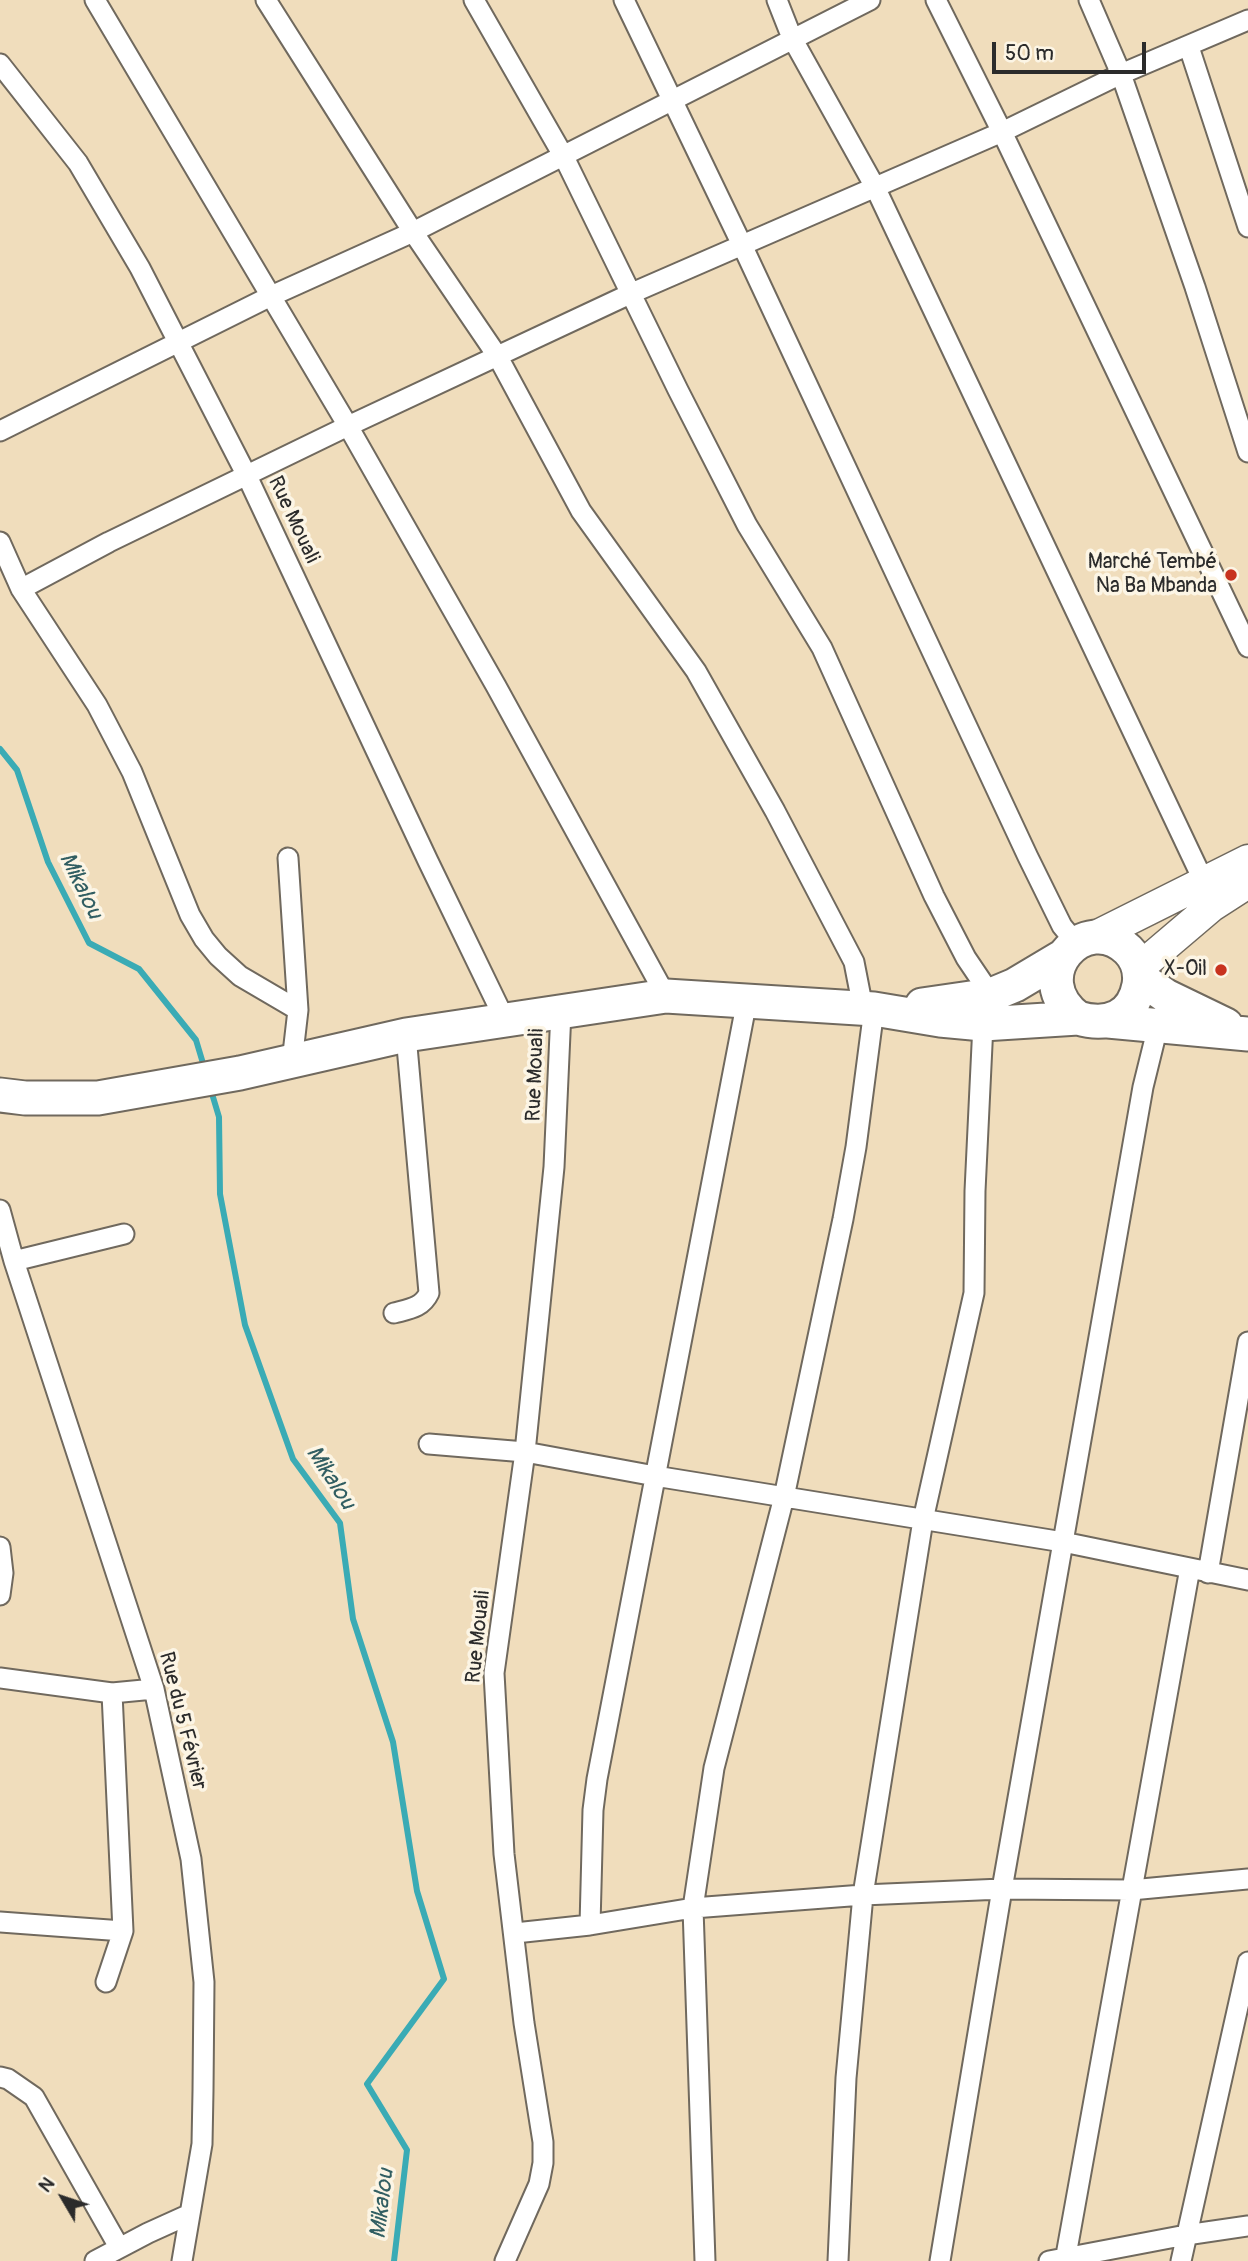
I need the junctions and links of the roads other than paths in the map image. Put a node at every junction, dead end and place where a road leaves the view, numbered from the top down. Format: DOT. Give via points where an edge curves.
graph roads {
  1 [pos="94,0"];
  2 [pos="267,0"];
  3 [pos="474,0"];
  4 [pos="624,0"];
  5 [pos="777,0"];
  6 [pos="870,0"];
  7 [pos="936,0"];
  8 [pos="1089,0"];
  9 [pos="1248,20"];
  10 [pos="792,38"];
  11 [pos="1189,47"];
  12 [pos="0,64"];
  13 [pos="1121,74"];
  14 [pos="674,100"];
  15 [pos="1002,132"];
  16 [pos="564,157"];
  17 [pos="875,187"];
  18 [pos="1248,227"];
  19 [pos="413,232"];
  20 [pos="743,247"];
  21 [pos="632,293"];
  22 [pos="269,297"];
  23 [pos="177,344"];
  24 [pos="498,357"];
  25 [pos="348,426"];
  26 [pos="0,430"];
  27 [pos="1248,452"];
  28 [pos="247,476"];
  29 [pos="0,542"];
  30 [pos="21,589"];
  31 [pos="1248,647"];
  32 [pos="288,858"];
  33 [pos="1248,860"];
  34 [pos="1204,882"];
  35 [pos="1248,883"];
  36 [pos="1077,946"];
  37 [pos="1151,992"];
  38 [pos="666,996"];
  39 [pos="747,1000"];
  40 [pos="868,1009"];
  41 [pos="987,1009"];
  42 [pos="298,1010"];
  43 [pos="561,1011"];
  44 [pos="504,1018"];
  45 [pos="1093,1019"];
  46 [pos="1248,1033"];
  47 [pos="406,1035"];
  48 [pos="292,1062"];
  49 [pos="0,1094"];
  50 [pos="0,1210"];
  51 [pos="124,1234"];
  52 [pos="14,1261"];
  53 [pos="394,1313"];
  54 [pos="1248,1342"];
  55 [pos="429,1444"];
  56 [pos="526,1452"];
  57 [pos="655,1476"];
  58 [pos="784,1497"];
  59 [pos="923,1520"];
  60 [pos="1063,1542"];
  61 [pos="0,1547"];
  62 [pos="1199,1570"];
  63 [pos="1248,1580"];
  64 [pos="0,1595"];
  65 [pos="0,1678"];
  66 [pos="154,1689"];
  67 [pos="112,1693"];
  68 [pos="1248,1879"];
  69 [pos="1002,1889"];
  70 [pos="1131,1890"];
  71 [pos="863,1895"];
  72 [pos="693,1908"];
  73 [pos="0,1922"];
  74 [pos="590,1925"];
  75 [pos="123,1931"];
  76 [pos="515,1933"];
  77 [pos="1248,1962"];
  78 [pos="106,1982"];
  79 [pos="0,2077"];
  80 [pos="190,2214"];
  81 [pos="1248,2227"];
  82 [pos="1186,2235"];
  83 [pos="119,2247"];
  84 [pos="1060,2260"];
  85 [pos="96,2261"];
  86 [pos="182,2261"];
  87 [pos="505,2261"];
  88 [pos="705,2261"];
  89 [pos="838,2261"];
  90 [pos="940,2261"];
  91 [pos="1181,2261"];
  1 -- 22 [label="street"];
  2 -- 19 [label="street"];
  3 -- 16 [label="street"];
  4 -- 14 [label="street"];
  5 -- 10 [label="street"];
  6 -- 10 [label="street"];
  7 -- 15 [label="street"];
  8 -- 13 [label="street"];
  9 -- 11 [label="street"];
  10 -- 14 [label="street"];
  10 -- 17 [label="street"];
  11 -- 13 [label="street"];
  11 -- 18 [label="street"];
  12 -- 23 [label="street, Rue Mouali" via="78,163 133,256"];
  13 -- 15 [label="street"];
  13 -- 27 [label="street"];
  14 -- 16 [label="street"];
  14 -- 20 [label="street"];
  15 -- 17 [label="street"];
  15 -- 31 [label="street"];
  16 -- 19 [label="street"];
  16 -- 21 [label="street"];
  17 -- 20 [label="street"];
  17 -- 34 [label="street"];
  19 -- 22 [label="street"];
  19 -- 24 [label="street"];
  20 -- 21 [label="street"];
  20 -- 36 [label="street" via="1028,857"];
  21 -- 24 [label="street"];
  21 -- 41 [label="street" via="747,525 822,648"];
  22 -- 23 [label="street"];
  22 -- 25 [label="street"];
  23 -- 26 [label="street"];
  23 -- 28 [label="street, Rue Mouali"];
  24 -- 25 [label="street"];
  24 -- 40 [label="street" via="581,511 696,671 854,962"];
  25 -- 28 [label="street"];
  25 -- 38 [label="street"];
  28 -- 30 [label="street"];
  28 -- 44 [label="street, Rue Mouali"];
  29 -- 30 [label="street"];
  30 -- 42 [label="street" via="114,737 204,939 240,976"];
  32 -- 42 [label="street"];
  33 -- 34 [label="main road"];
  34 -- 36 [label="main road"];
  35 -- 37 [label="main road" via="1212,906"];
  36 -- 37 [label="highway" via="1109,938 1122,945 1133,955"];
  36 -- 41 [label="highway" via="1015,985"];
  36 -- 45 [label="highway" via="1056,970 1055,984 1067,1009"];
  37 -- 45 [label="highway"];
  37 -- 45 [label="highway" via="1136,997 1125,1012"];
  37 -- 46 [label="highway"];
  37 -- 60 [label="street" via="1143,1087"];
  38 -- 39 [label="highway"];
  38 -- 43 [label="highway"];
  39 -- 40 [label="highway"];
  39 -- 57 [label="street"];
  40 -- 41 [label="highway" via="940,1020"];
  40 -- 58 [label="street" via="852,1171"];
  41 -- 45 [label="highway"];
  41 -- 59 [label="street" via="975,1191 974,1293"];
  42 -- 48 [label="street"];
  43 -- 44 [label="highway"];
  43 -- 56 [label="street, Rue Mouali" via="554,1167"];
  44 -- 47 [label="highway"];
  47 -- 48 [label="highway"];
  47 -- 53 [label="street" via="429,1293 415,1308"];
  48 -- 49 [label="highway" via="98,1098"];
  50 -- 52 [label="street, Rue du 5 Février"];
  51 -- 52 [label="street"];
  52 -- 66 [label="street, Rue du 5 Février"];
  54 -- 62 [label="street"];
  55 -- 56 [label="street"];
  56 -- 57 [label="street"];
  56 -- 76 [label="street, Rue Mouali" via="494,1673 504,1854"];
  57 -- 58 [label="street"];
  57 -- 74 [label="street" via="597,1779"];
  58 -- 59 [label="street"];
  58 -- 72 [label="street" via="714,1768"];
  59 -- 60 [label="street"];
  59 -- 71 [label="street"];
  60 -- 62 [label="street"];
  60 -- 69 [label="street"];
  61 -- 64 [label="street"];
  62 -- 63 [label="street"];
  62 -- 70 [label="street"];
  65 -- 67 [label="street"];
  66 -- 67 [label="street"];
  66 -- 80 [label="street, Rue du 5 Février" via="191,1859 204,1982 202,2144"];
  67 -- 75 [label="street"];
  68 -- 70 [label="street"];
  69 -- 70 [label="street"];
  69 -- 71 [label="street"];
  69 -- 90 [label="street"];
  70 -- 84 [label="street"];
  71 -- 72 [label="street"];
  71 -- 89 [label="street" via="846,2078"];
  72 -- 74 [label="street"];
  72 -- 88 [label="street"];
  73 -- 75 [label="street"];
  74 -- 76 [label="street"];
  75 -- 78 [label="street"];
  76 -- 87 [label="street, Rue Mouali" via="543,2163 539,2184"];
  77 -- 82 [label="street"];
  79 -- 83 [label="street" via="34,2097"];
  80 -- 83 [label="street"];
  80 -- 86 [label="street, Rue du 5 Février"];
  81 -- 82 [label="street"];
  82 -- 84 [label="street"];
  82 -- 91 [label="street"];
  83 -- 85 [label="street"];
}
